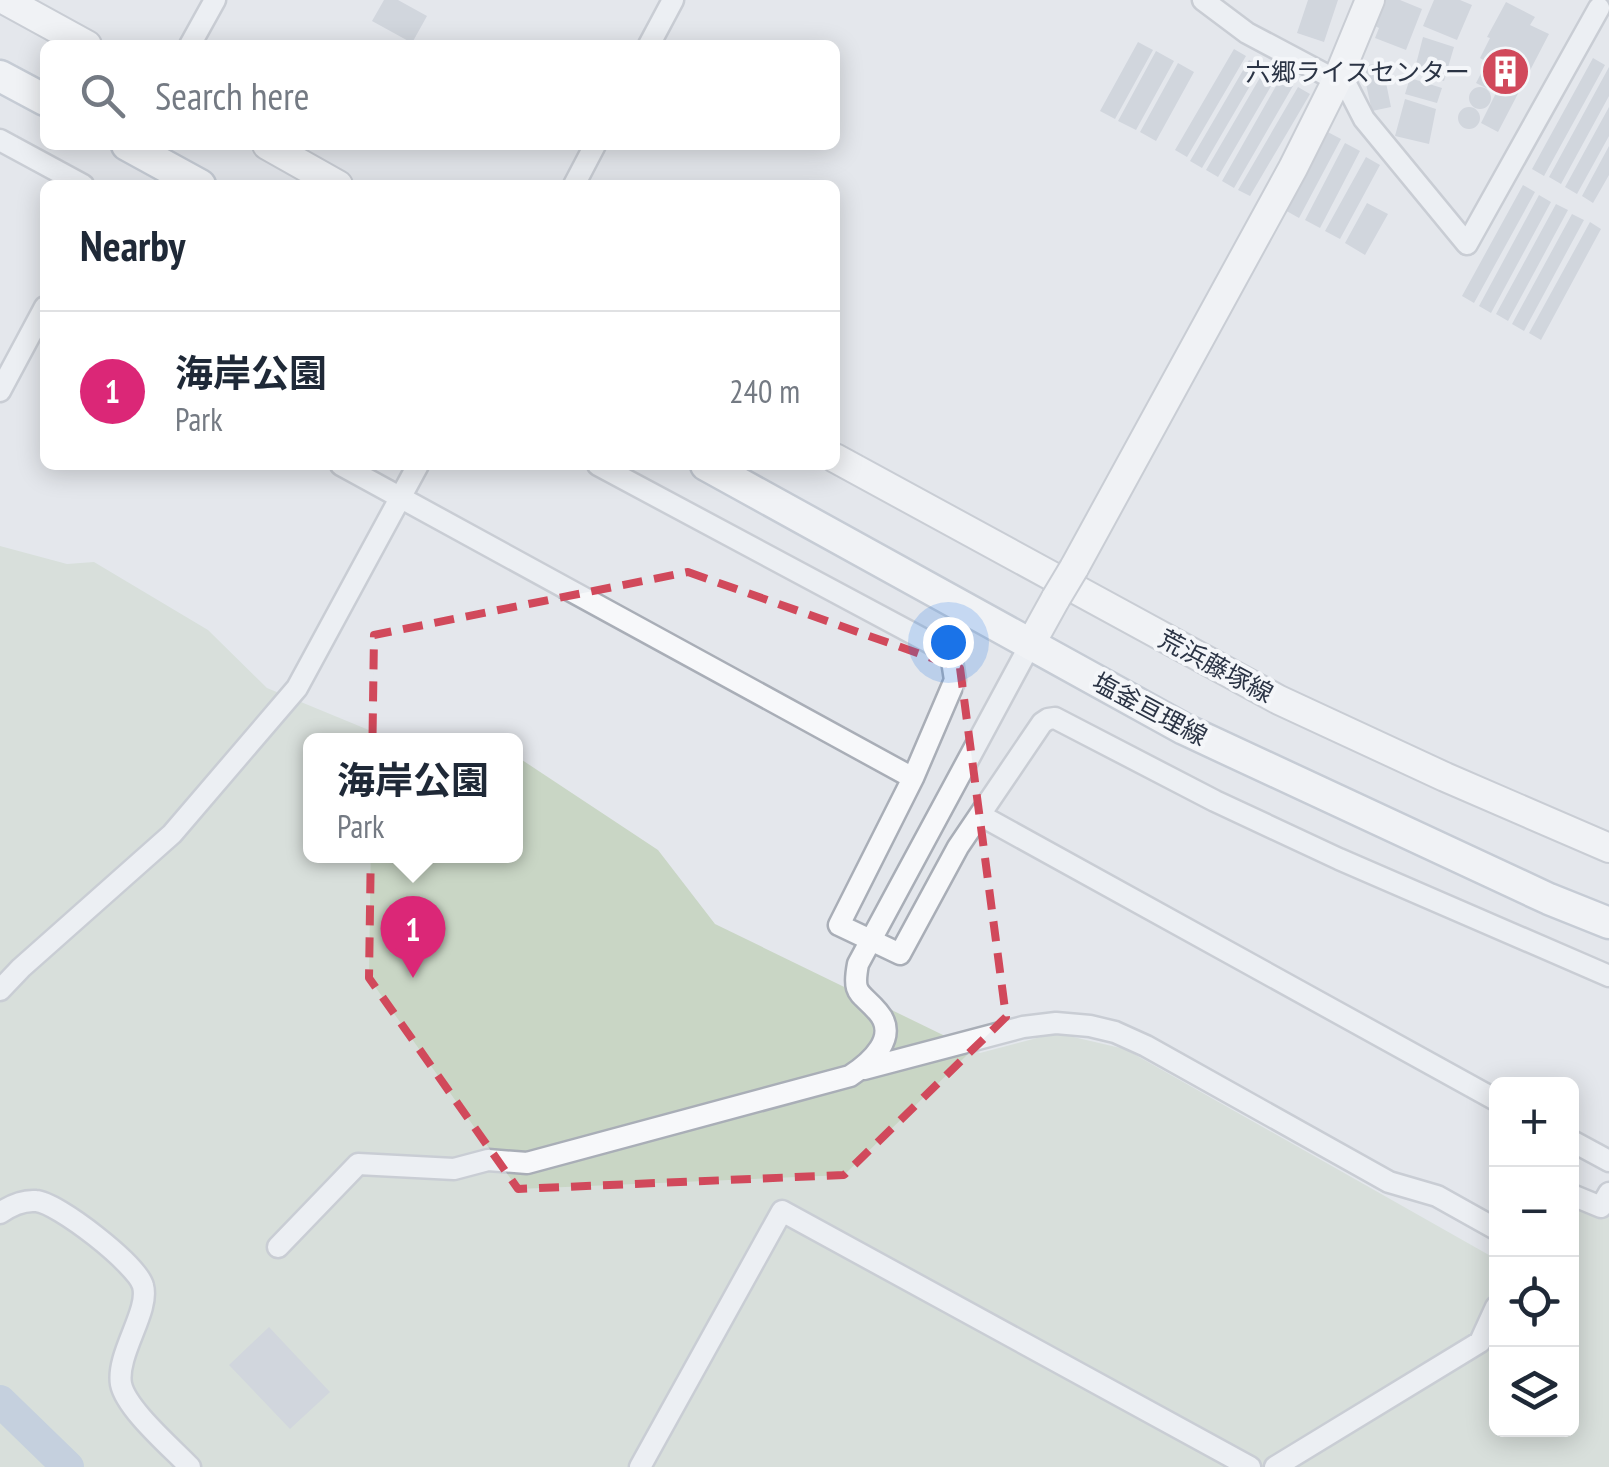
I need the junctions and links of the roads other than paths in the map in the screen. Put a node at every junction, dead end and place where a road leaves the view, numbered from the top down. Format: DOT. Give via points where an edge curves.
graph roads {
  1 [pos="5,0"];
  2 [pos="215,0"];
  3 [pos="673,0"];
  4 [pos="1203,0"];
  5 [pos="1370,0"];
  6 [pos="1597,7"];
  7 [pos="79,40"];
  8 [pos="193,40"];
  9 [pos="652,40"];
  10 [pos="0,76"];
  11 [pos="1336,80"];
  12 [pos="40,97"];
  13 [pos="0,140"];
  14 [pos="136,150"];
  15 [pos="276,150"];
  16 [pos="592,150"];
  17 [pos="74,180"];
  18 [pos="191,180"];
  19 [pos="329,180"];
  20 [pos="577,180"];
  21 [pos="40,316"];
  22 [pos="0,392"];
  23 [pos="840,461"];
  24 [pos="351,470"];
  25 [pos="415,470"];
  26 [pos="607,470"];
  27 [pos="715,470"];
  28 [pos="401,498"];
  29 [pos="1030,645"];
  30 [pos="913,778"];
  31 [pos="980,815"];
  32 [pos="1609,848"];
  33 [pos="1609,923"];
  34 [pos="870,940"];
  35 [pos="1609,976"];
  36 [pos="0,990"];
  37 [pos="860,1070"];
  38 [pos="1489,1096"];
  39 [pos="1579,1145"];
  40 [pos="1609,1161"];
  41 [pos="1609,1193"];
  42 [pos="1579,1198"];
  43 [pos="0,1214"];
  44 [pos="1489,1224"];
  45 [pos="278,1247"];
  46 [pos="1489,1322"];
  47 [pos="190,1467"];
  48 [pos="640,1467"];
  49 [pos="1250,1467"];
  50 [pos="1275,1467"];
  1 -- 7 [label="street"];
  2 -- 8 [label="street"];
  3 -- 9 [label="street"];
  4 -- 11 [label="street" via="1247,33"];
  5 -- 11 [label="street"];
  6 -- 11 [label="street" via="1468,244"];
  10 -- 12 [label="main road"];
  11 -- 29 [label="street, bridge"];
  13 -- 17 [label="street"];
  14 -- 18 [label="main road"];
  15 -- 19 [label="street"];
  16 -- 20 [label="street"];
  21 -- 22 [label="street"];
  23 -- 32 [label="street, 荒浜藤塚線" via="1280,700"];
  24 -- 28 [label="street"];
  25 -- 28 [label="street"];
  26 -- 30 [label="street" via="951,654 955,680"];
  27 -- 29 [label="main road, 塩釜亘理線"];
  28 -- 30 [label="street"];
  28 -- 36 [label="street" via="296,688 172,834"];
  29 -- 33 [label="main road, 塩釜亘理線" via="1184,729"];
  29 -- 34 [label="street"];
  30 -- 34 [label="street" via="839,925"];
  31 -- 34 [label="street" via="900,954"];
  31 -- 35 [label="street" via="1042,723 1055,718 1215,801"];
  31 -- 38 [label="street"];
  34 -- 37 [label="street" via="855,980 885,1024 879,1052"];
  37 -- 44 [label="street" via="1023,1026 1056,1022 1115,1032 1389,1182 1437,1196"];
  37 -- 45 [label="street" via="527,1164 488,1160 454,1170 358,1164"];
  39 -- 40 [label="street"];
  41 -- 42 [label="street" via="1601,1207"];
  43 -- 47 [label="street" via="10,1205 36,1201 60,1210 132,1267 144,1288 121,1383 130,1404"];
  46 -- 50 [label="street" via="1480,1342"];
  48 -- 49 [label="street" via="782,1211"];
}
